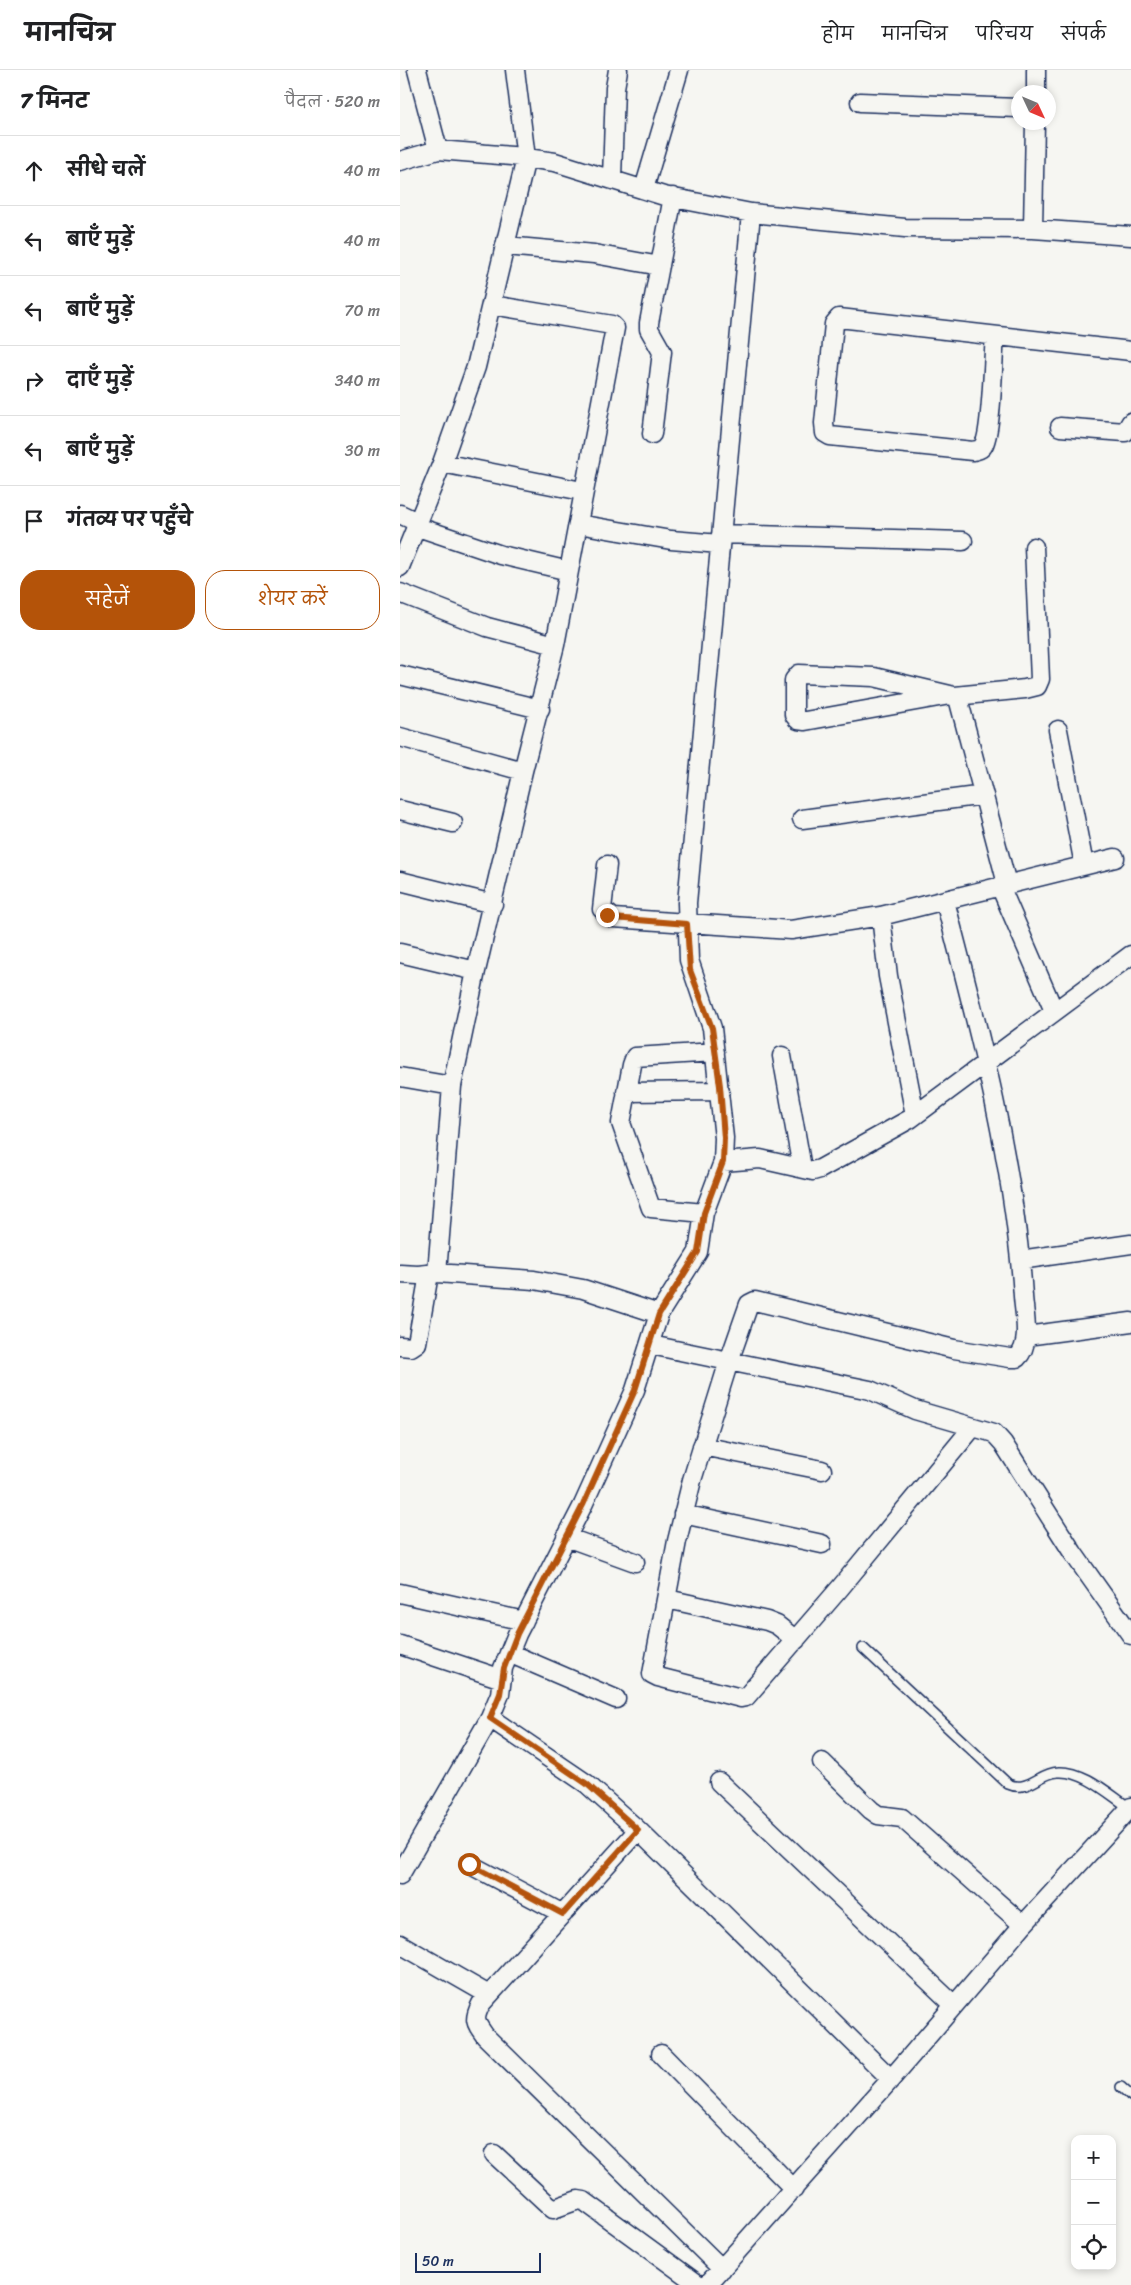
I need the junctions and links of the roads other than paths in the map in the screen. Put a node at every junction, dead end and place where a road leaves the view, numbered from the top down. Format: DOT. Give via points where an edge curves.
graph roads {
  1 [pos="417,70"];
  2 [pos="515,70"];
  3 [pos="618,70"];
  4 [pos="679,70"];
  5 [pos="1036,70"];
  6 [pos="1036,85"];
  7 [pos="860,102"];
  8 [pos="1011,108"];
  9 [pos="1035,130"];
  10 [pos="438,150"];
  11 [pos="526,158"];
  12 [pos="400,161"];
  13 [pos="612,178"];
  14 [pos="644,189"];
  15 [pos="673,197"];
  16 [pos="751,213"];
  17 [pos="1033,229"];
  18 [pos="1131,236"];
  19 [pos="506,246"];
  20 [pos="660,266"];
  21 [pos="492,305"];
  22 [pos="995,336"];
  23 [pos="1131,351"];
  24 [pos="1131,422"];
  25 [pos="1060,427"];
  26 [pos="652,434"];
  27 [pos="442,463"];
  28 [pos="582,491"];
  29 [pos="400,514"];
  30 [pos="416,524"];
  31 [pos="578,524"];
  32 [pos="720,539"];
  33 [pos="963,541"];
  34 [pos="1034,547"];
  35 [pos="400,567"];
  36 [pos="569,571"];
  37 [pos="400,593"];
  38 [pos="555,645"];
  39 [pos="400,675"];
  40 [pos="953,695"];
  41 [pos="540,709"];
  42 [pos="1058,730"];
  43 [pos="400,737"];
  44 [pos="522,771"];
  45 [pos="984,795"];
  46 [pos="400,810"];
  47 [pos="802,819"];
  48 [pos="453,823"];
  49 [pos="1115,858"];
  50 [pos="607,865"];
  51 [pos="1084,865"];
  52 [pos="400,882"];
  53 [pos="1003,885"];
  54 [pos="945,901"];
  55 [pos="493,904"];
  56 [pos="880,916"];
  57 [pos="687,924"];
  58 [pos="400,953"];
  59 [pos="1131,955"];
  60 [pos="476,971"];
  61 [pos="1054,1011"];
  62 [pos="715,1052"];
  63 [pos="782,1056"];
  64 [pos="987,1063"];
  65 [pos="400,1077"];
  66 [pos="452,1086"];
  67 [pos="720,1091"];
  68 [pos="626,1092"];
  69 [pos="915,1115"];
  70 [pos="723,1162"];
  71 [pos="802,1168"];
  72 [pos="704,1213"];
  73 [pos="1131,1244"];
  74 [pos="1020,1260"];
  75 [pos="400,1274"];
  76 [pos="433,1274"];
  77 [pos="659,1314"];
  78 [pos="1131,1322"];
  79 [pos="1026,1336"];
  80 [pos="400,1346"];
  81 [pos="651,1346"];
  82 [pos="728,1361"];
  83 [pos="973,1427"];
  84 [pos="702,1446"];
  85 [pos="822,1470"];
  86 [pos="683,1514"];
  87 [pos="566,1537"];
  88 [pos="822,1544"];
  89 [pos="635,1562"];
  90 [pos="400,1593"];
  91 [pos="667,1599"];
  92 [pos="524,1621"];
  93 [pos="1131,1635"];
  94 [pos="796,1640"];
  95 [pos="400,1645"];
  96 [pos="863,1648"];
  97 [pos="509,1653"];
  98 [pos="502,1679"];
  99 [pos="616,1699"];
  100 [pos="490,1718"];
  101 [pos="822,1762"];
  102 [pos="720,1782"];
  103 [pos="1130,1808"];
  104 [pos="638,1830"];
  105 [pos="469,1864"];
  106 [pos="400,1875"];
  107 [pos="563,1914"];
  108 [pos="1023,1925"];
  109 [pos="400,1944"];
  110 [pos="489,1995"];
  111 [pos="954,2005"];
  112 [pos="661,2054"];
  113 [pos="891,2080"];
  114 [pos="1121,2087"];
  115 [pos="1131,2096"];
  116 [pos="494,2154"];
  117 [pos="794,2189"];
  118 [pos="713,2280"];
  1 -- 10 [label="street"];
  2 -- 11 [label="street"];
  3 -- 13 [label="street"];
  4 -- 14 [label="street"];
  5 -- 6 [label="street"];
  7 -- 8 [label="street"];
  9 -- 17 [label="street"];
  10 -- 11 [label="street"];
  10 -- 12 [label="street"];
  11 -- 13 [label="street" via="555,162"];
  11 -- 19 [label="street"];
  13 -- 14 [label="street"];
  14 -- 15 [label="street"];
  15 -- 16 [label="street"];
  15 -- 20 [label="street"];
  16 -- 17 [label="street" via="905,228"];
  16 -- 32 [label="street"];
  17 -- 18 [label="street"];
  19 -- 20 [label="street" via="594,254"];
  19 -- 21 [label="street"];
  20 -- 26 [label="street" via="649,323 650,332 662,352"];
  21 -- 27 [label="street" via="476,367"];
  21 -- 28 [label="street" via="614,327"];
  22 -- 22 [label="street" via="988,428 979,449 972,451 825,433 837,320"];
  22 -- 23 [label="street"];
  24 -- 25 [label="street" via="1124,432"];
  27 -- 28 [label="street"];
  27 -- 30 [label="street"];
  28 -- 31 [label="street"];
  29 -- 30 [label="street"];
  30 -- 35 [label="street"];
  30 -- 36 [label="street" via="500,555"];
  31 -- 32 [label="street" via="671,540"];
  31 -- 36 [label="street"];
  32 -- 33 [label="street"];
  32 -- 57 [label="street"];
  34 -- 40 [label="street" via="1040,679 1037,686"];
  36 -- 38 [label="street"];
  37 -- 38 [label="street" via="487,627"];
  38 -- 41 [label="street"];
  39 -- 41 [label="street"];
  40 -- 40 [label="street" via="805,720 794,716 794,680 799,674 874,677"];
  40 -- 45 [label="street" via="960,701"];
  41 -- 44 [label="street"];
  42 -- 51 [label="street"];
  43 -- 44 [label="street"];
  44 -- 55 [label="street"];
  45 -- 47 [label="street"];
  45 -- 53 [label="street"];
  46 -- 48 [label="street"];
  49 -- 51 [label="street"];
  50 -- 57 [label="street" via="602,909 607,915"];
  51 -- 53 [label="street"];
  52 -- 55 [label="street"];
  53 -- 54 [label="street"];
  53 -- 61 [label="street"];
  54 -- 56 [label="street"];
  54 -- 64 [label="street"];
  55 -- 60 [label="street"];
  56 -- 57 [label="street" via="791,930"];
  56 -- 69 [label="street" via="888,976"];
  57 -- 62 [label="street" via="690,970 712,1028"];
  58 -- 60 [label="street"];
  59 -- 61 [label="street"];
  60 -- 66 [label="street"];
  61 -- 64 [label="street"];
  62 -- 67 [label="street"];
  62 -- 68 [label="street" via="635,1058"];
  63 -- 71 [label="street"];
  64 -- 69 [label="street"];
  64 -- 74 [label="street" via="1008,1164"];
  65 -- 66 [label="street"];
  66 -- 76 [label="street"];
  67 -- 68 [label="street"];
  67 -- 70 [label="street"];
  68 -- 72 [label="street" via="621,1123 650,1207 654,1210"];
  69 -- 71 [label="street" via="820,1169"];
  70 -- 71 [label="street" via="760,1159"];
  70 -- 72 [label="street"];
  72 -- 77 [label="street" via="698,1252"];
  73 -- 74 [label="street"];
  74 -- 79 [label="street"];
  75 -- 76 [label="street"];
  76 -- 77 [label="street" via="534,1280 583,1288"];
  76 -- 80 [label="street" via="417,1343 411,1347"];
  77 -- 81 [label="street"];
  78 -- 79 [label="street"];
  79 -- 82 [label="street" via="1020,1354 1010,1358 954,1349 754,1301 749,1304"];
  81 -- 82 [label="street"];
  81 -- 87 [label="street" via="635,1390"];
  82 -- 83 [label="street" via="870,1390 915,1410"];
  82 -- 84 [label="street"];
  83 -- 93 [label="street" via="994,1434 1003,1442 1073,1553"];
  83 -- 94 [label="street"];
  84 -- 85 [label="street"];
  84 -- 86 [label="street"];
  86 -- 88 [label="street"];
  86 -- 91 [label="street"];
  87 -- 89 [label="street"];
  87 -- 92 [label="street"];
  90 -- 92 [label="street"];
  91 -- 94 [label="street" via="767,1621"];
  91 -- 94 [label="street" via="651,1671 658,1677 744,1698"];
  92 -- 97 [label="street"];
  95 -- 98 [label="street"];
  96 -- 103 [label="lane" via="1008,1784 1023,1787 1054,1773 1072,1774"];
  97 -- 98 [label="street"];
  97 -- 99 [label="street"];
  98 -- 100 [label="street"];
  100 -- 104 [label="street" via="587,1784"];
  100 -- 106 [label="street"];
  101 -- 108 [label="street" via="878,1815 902,1818"];
  102 -- 111 [label="street"];
  103 -- 108 [label="street"];
  104 -- 107 [label="street"];
  104 -- 113 [label="street"];
  105 -- 107 [label="street"];
  107 -- 110 [label="street"];
  108 -- 111 [label="street"];
  109 -- 110 [label="street"];
  110 -- 118 [label="street" via="475,2016 477,2025"];
  111 -- 113 [label="street"];
  112 -- 117 [label="street"];
  113 -- 117 [label="street"];
  114 -- 115 [label="lane"];
  116 -- 118 [label="street" via="552,2209 584,2201"];
  117 -- 118 [label="street"];
}
